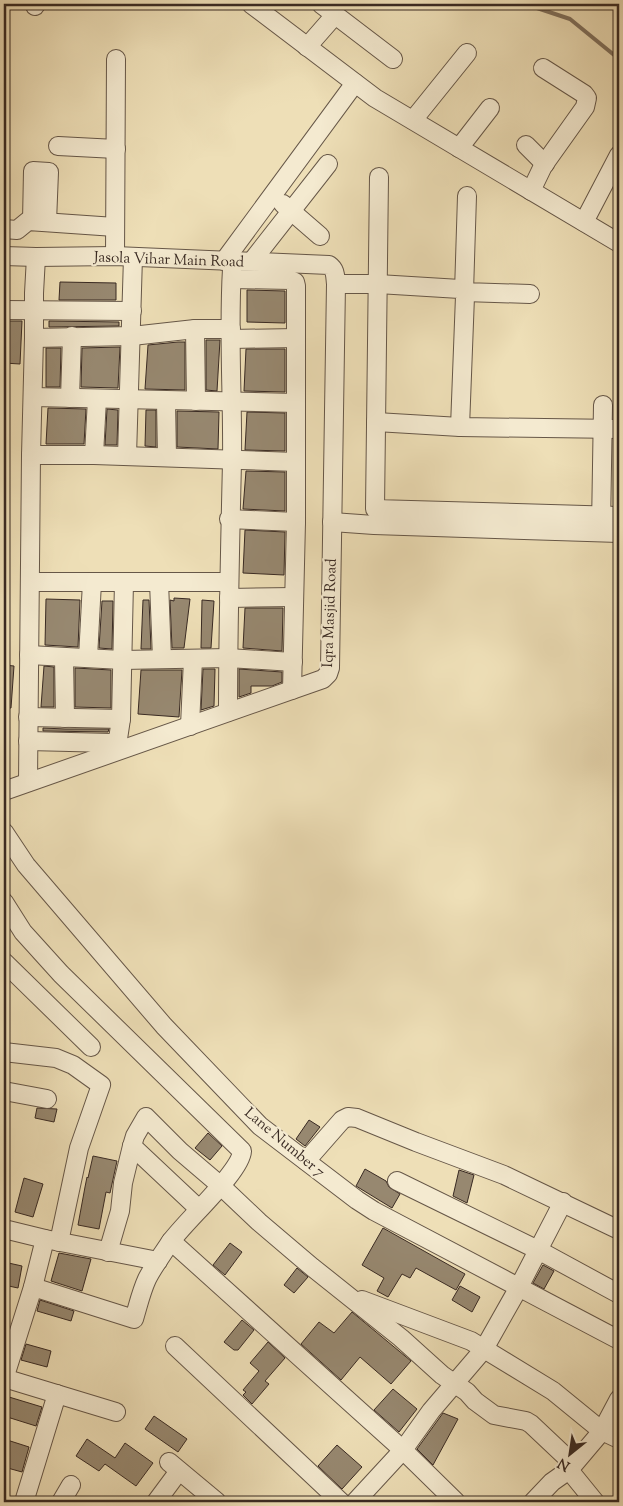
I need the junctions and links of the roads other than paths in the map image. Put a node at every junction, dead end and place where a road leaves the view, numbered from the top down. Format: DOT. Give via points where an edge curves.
graph roads {
  1 [pos="251,4"];
  2 [pos="321,4"];
  3 [pos="335,15"];
  4 [pos="308,47"];
  5 [pos="467,53"];
  6 [pos="116,58"];
  7 [pos="393,59"];
  8 [pos="543,68"];
  9 [pos="355,83"];
  10 [pos="490,108"];
  11 [pos="413,120"];
  12 [pos="526,145"];
  13 [pos="58,146"];
  14 [pos="459,148"];
  15 [pos="116,149"];
  16 [pos="619,155"];
  17 [pos="328,164"];
  18 [pos="545,164"];
  19 [pos="379,177"];
  20 [pos="531,191"];
  21 [pos="273,195"];
  22 [pos="467,196"];
  23 [pos="291,212"];
  24 [pos="584,222"];
  25 [pos="115,228"];
  26 [pos="4,229"];
  27 [pos="320,236"];
  28 [pos="619,244"];
  29 [pos="4,256"];
  30 [pos="115,256"];
  31 [pos="133,256"];
  32 [pos="36,257"];
  33 [pos="228,261"];
  34 [pos="252,262"];
  35 [pos="334,276"];
  36 [pos="232,279"];
  37 [pos="378,284"];
  38 [pos="464,292"];
  39 [pos="530,294"];
  40 [pos="4,310"];
  41 [pos="34,310"];
  42 [pos="132,310"];
  43 [pos="195,330"];
  44 [pos="231,334"];
  45 [pos="72,336"];
  46 [pos="132,336"];
  47 [pos="34,338"];
  48 [pos="296,338"];
  49 [pos="32,397"];
  50 [pos="70,398"];
  51 [pos="97,399"];
  52 [pos="130,400"];
  53 [pos="166,401"];
  54 [pos="196,401"];
  55 [pos="230,402"];
  56 [pos="296,403"];
  57 [pos="603,405"];
  58 [pos="376,422"];
  59 [pos="460,427"];
  60 [pos="611,428"];
  61 [pos="31,455"];
  62 [pos="94,455"];
  63 [pos="127,456"];
  64 [pos="167,457"];
  65 [pos="232,461"];
  66 [pos="296,462"];
  67 [pos="619,516"];
  68 [pos="230,519"];
  69 [pos="296,522"];
  70 [pos="332,522"];
  71 [pos="601,524"];
  72 [pos="619,533"];
  73 [pos="30,582"];
  74 [pos="92,582"];
  75 [pos="124,582"];
  76 [pos="159,582"];
  77 [pos="228,590"];
  78 [pos="294,597"];
  79 [pos="29,655"];
  80 [pos="64,657"];
  81 [pos="88,658"];
  82 [pos="228,658"];
  83 [pos="162,659"];
  84 [pos="193,659"];
  85 [pos="122,660"];
  86 [pos="292,662"];
  87 [pos="292,690"];
  88 [pos="228,712"];
  89 [pos="28,717"];
  90 [pos="65,718"];
  91 [pos="121,719"];
  92 [pos="190,726"];
  93 [pos="28,741"];
  94 [pos="28,782"];
  95 [pos="4,791"];
  96 [pos="4,832"];
  97 [pos="4,902"];
  98 [pos="5,966"];
  99 [pos="91,1047"];
  100 [pos="4,1052"];
  101 [pos="4,1091"];
  102 [pos="47,1099"];
  103 [pos="132,1146"];
  104 [pos="306,1161"];
  105 [pos="397,1181"];
  106 [pos="221,1186"];
  107 [pos="563,1202"];
  108 [pos="199,1209"];
  109 [pos="4,1229"];
  110 [pos="619,1230"];
  111 [pos="52,1240"];
  112 [pos="171,1241"];
  113 [pos="538,1250"];
  114 [pos="108,1252"];
  115 [pos="158,1261"];
  116 [pos="33,1287"];
  117 [pos="519,1288"];
  118 [pos="345,1294"];
  119 [pos="619,1294"];
  120 [pos="619,1340"];
  121 [pos="175,1346"];
  122 [pos="484,1349"];
  123 [pos="7,1356"];
  124 [pos="4,1379"];
  125 [pos="455,1383"];
  126 [pos="57,1394"];
  127 [pos="619,1399"];
  128 [pos="116,1412"];
  129 [pos="602,1431"];
  130 [pos="619,1439"];
  131 [pos="403,1450"];
  132 [pos="569,1470"];
  133 [pos="71,1485"];
  134 [pos="24,1502"];
  135 [pos="61,1502"];
  136 [pos="156,1502"];
  137 [pos="217,1502"];
  138 [pos="340,1502"];
  139 [pos="354,1502"];
  140 [pos="456,1502"];
  141 [pos="534,1502"];
  142 [pos="595,1502"];
  1 -- 4 [label="street"];
  2 -- 3 [label="street"];
  3 -- 4 [label="street"];
  3 -- 7 [label="street"];
  4 -- 9 [label="street"];
  5 -- 11 [label="street"];
  6 -- 15 [label="street"];
  8 -- 18 [label="street" via="587,98 585,107"];
  9 -- 11 [label="street"];
  9 -- 21 [label="street"];
  10 -- 14 [label="street"];
  11 -- 14 [label="street"];
  12 -- 18 [label="street"];
  13 -- 15 [label="street"];
  14 -- 20 [label="street"];
  15 -- 25 [label="street"];
  16 -- 24 [label="street"];
  17 -- 23 [label="street"];
  18 -- 20 [label="street"];
  19 -- 37 [label="street"];
  20 -- 24 [label="street"];
  21 -- 23 [label="street"];
  21 -- 33 [label="street"];
  22 -- 38 [label="street"];
  23 -- 27 [label="street"];
  23 -- 34 [label="street"];
  24 -- 28 [label="street"];
  25 -- 26 [label="street" via="28,221 17,230"];
  25 -- 30 [label="street"];
  29 -- 32 [label="street, Jasola Vihar Main Road"];
  30 -- 31 [label="street, Jasola Vihar Main Road"];
  30 -- 32 [label="street, Jasola Vihar Main Road"];
  31 -- 33 [label="street, Jasola Vihar Main Road"];
  31 -- 42 [label="street"];
  32 -- 41 [label="street"];
  33 -- 34 [label="street, Jasola Vihar Main Road"];
  33 -- 36 [label="street"];
  34 -- 35 [label="street, Jasola Vihar Main Road" via="329,265"];
  35 -- 37 [label="street, Jasola Vihar Main Road"];
  35 -- 70 [label="street, Iqra Masjid Road"];
  36 -- 44 [label="street"];
  36 -- 48 [label="street" via="295,282"];
  37 -- 38 [label="street, Jasola Vihar Main Road" via="460,289"];
  37 -- 58 [label="street"];
  38 -- 39 [label="street, Jasola Vihar Main Road"];
  38 -- 59 [label="street"];
  40 -- 41 [label="street"];
  41 -- 42 [label="street"];
  41 -- 47 [label="street"];
  42 -- 46 [label="street"];
  43 -- 44 [label="street"];
  43 -- 46 [label="street"];
  43 -- 54 [label="street"];
  44 -- 48 [label="street"];
  44 -- 55 [label="street"];
  45 -- 46 [label="street"];
  45 -- 47 [label="street"];
  45 -- 50 [label="street"];
  46 -- 52 [label="street"];
  47 -- 49 [label="street"];
  48 -- 56 [label="street"];
  49 -- 50 [label="street"];
  49 -- 61 [label="street"];
  50 -- 51 [label="street"];
  51 -- 52 [label="street"];
  51 -- 62 [label="street"];
  52 -- 53 [label="street"];
  52 -- 63 [label="street"];
  53 -- 54 [label="street"];
  53 -- 64 [label="street"];
  54 -- 55 [label="street"];
  55 -- 56 [label="street"];
  55 -- 65 [label="street"];
  56 -- 66 [label="street"];
  57 -- 60 [label="street"];
  58 -- 59 [label="street"];
  58 -- 71 [label="street" via="375,509"];
  59 -- 60 [label="street"];
  60 -- 71 [label="street"];
  61 -- 62 [label="street"];
  61 -- 73 [label="street"];
  62 -- 63 [label="street"];
  63 -- 64 [label="street"];
  64 -- 65 [label="street"];
  65 -- 66 [label="street"];
  65 -- 68 [label="street"];
  66 -- 69 [label="street"];
  67 -- 71 [label="street"];
  68 -- 69 [label="street"];
  68 -- 77 [label="street"];
  69 -- 78 [label="street"];
  70 -- 71 [label="street" via="374,525"];
  70 -- 87 [label="street, Iqra Masjid Road" via="330,668 323,679"];
  71 -- 72 [label="street"];
  73 -- 74 [label="street"];
  73 -- 79 [label="street"];
  74 -- 75 [label="street"];
  74 -- 81 [label="street"];
  75 -- 76 [label="street"];
  75 -- 85 [label="street"];
  76 -- 77 [label="street"];
  76 -- 83 [label="street"];
  77 -- 78 [label="street"];
  77 -- 82 [label="street"];
  78 -- 86 [label="street"];
  79 -- 80 [label="street"];
  79 -- 89 [label="street"];
  80 -- 81 [label="street"];
  80 -- 90 [label="street"];
  81 -- 85 [label="street"];
  82 -- 84 [label="street"];
  82 -- 86 [label="street"];
  82 -- 88 [label="street"];
  83 -- 84 [label="street"];
  83 -- 85 [label="street"];
  84 -- 92 [label="street"];
  85 -- 91 [label="street"];
  86 -- 87 [label="street"];
  87 -- 88 [label="street, Iqra Masjid Road"];
  88 -- 92 [label="street, Iqra Masjid Road"];
  89 -- 90 [label="street"];
  89 -- 93 [label="street"];
  90 -- 91 [label="street"];
  91 -- 93 [label="street" via="120,735 112,743"];
  92 -- 94 [label="street, Iqra Masjid Road"];
  93 -- 94 [label="street"];
  94 -- 95 [label="street, Iqra Masjid Road"];
  96 -- 104 [label="street, Lane Number 7" via="26,865 164,1026 260,1126"];
  97 -- 106 [label="street" via="23,932 61,974 242,1151 242,1156"];
  98 -- 99 [label="street"];
  100 -- 111 [label="street" via="56,1058 73,1065 101,1085"];
  101 -- 102 [label="street"];
  103 -- 106 [label="street" via="146,1117"];
  103 -- 108 [label="street"];
  103 -- 114 [label="street" via="120,1211"];
  104 -- 107 [label="street" via="348,1117 504,1175"];
  104 -- 117 [label="street, Lane Number 7" via="374,1211"];
  105 -- 113 [label="street"];
  106 -- 108 [label="street"];
  106 -- 118 [label="street"];
  107 -- 110 [label="street"];
  107 -- 113 [label="street"];
  108 -- 112 [label="street"];
  109 -- 111 [label="street"];
  111 -- 114 [label="street"];
  111 -- 116 [label="street"];
  112 -- 115 [label="street"];
  112 -- 131 [label="street"];
  113 -- 117 [label="street"];
  113 -- 119 [label="street"];
  114 -- 115 [label="street"];
  115 -- 116 [label="street" via="147,1280 134,1319"];
  116 -- 123 [label="street"];
  117 -- 120 [label="street, Lane Number 7"];
  117 -- 122 [label="street"];
  118 -- 122 [label="street"];
  118 -- 125 [label="street"];
  121 -- 138 [label="street"];
  122 -- 125 [label="street"];
  122 -- 129 [label="street" via="553,1391"];
  123 -- 124 [label="street"];
  124 -- 126 [label="street"];
  125 -- 131 [label="street" via="430,1411"];
  125 -- 132 [label="street" via="494,1415 531,1424 566,1457"];
  126 -- 128 [label="street"];
  126 -- 134 [label="street"];
  127 -- 129 [label="street"];
  129 -- 130 [label="street"];
  129 -- 132 [label="street"];
  131 -- 139 [label="street"];
  131 -- 140 [label="street"];
  132 -- 141 [label="street" via="552,1482"];
  132 -- 142 [label="street"];
  133 -- 135 [label="street"];
  136 -- 137 [label="street" via="174,1466"];
}
